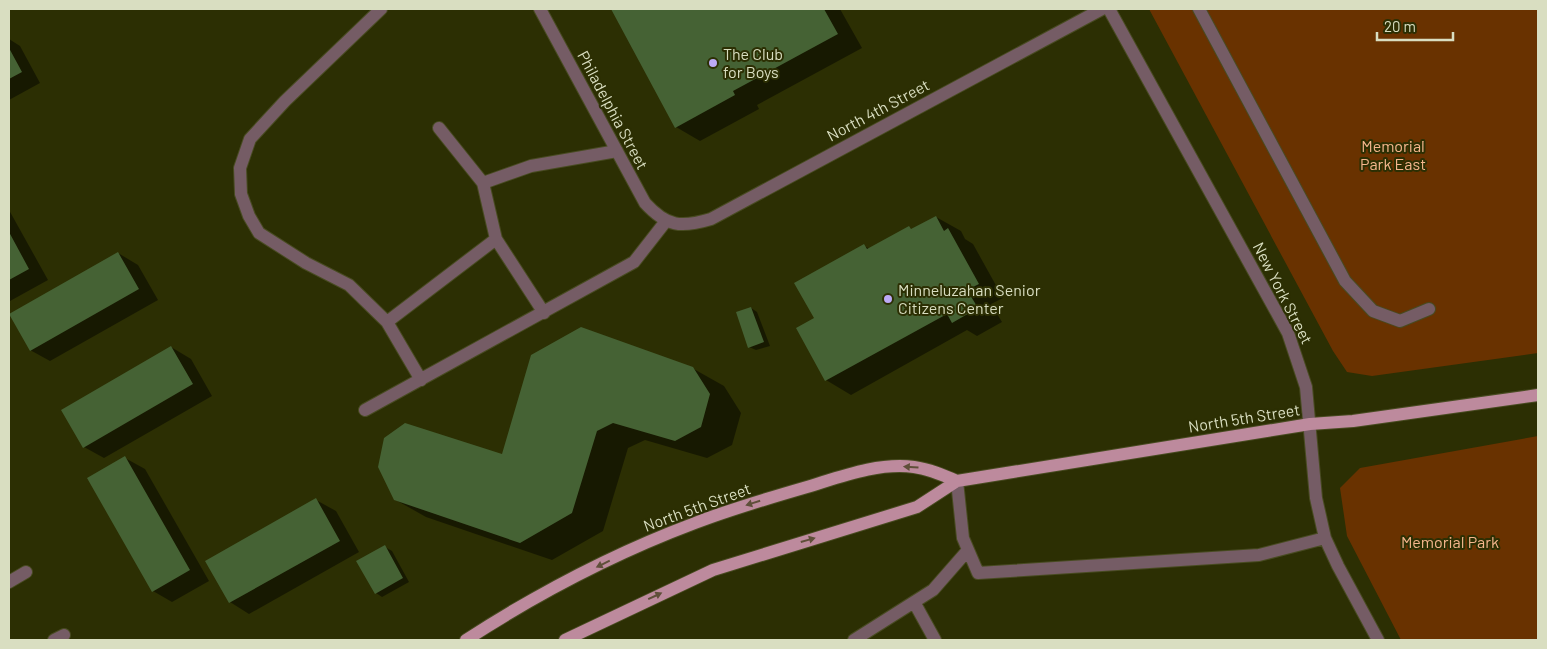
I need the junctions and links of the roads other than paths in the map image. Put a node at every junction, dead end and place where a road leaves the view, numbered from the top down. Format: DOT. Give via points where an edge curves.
graph roads {
  1 [pos="381,9"];
  2 [pos="540,9"];
  3 [pos="1102,9"];
  4 [pos="1109,9"];
  5 [pos="1199,9"];
  6 [pos="439,128"];
  7 [pos="617,151"];
  8 [pos="483,183"];
  9 [pos="666,221"];
  10 [pos="496,239"];
  11 [pos="1429,309"];
  12 [pos="544,313"];
  13 [pos="387,322"];
  14 [pos="421,380"];
  15 [pos="1538,395"];
  16 [pos="365,410"];
  17 [pos="1310,424"];
  18 [pos="957,481"];
  19 [pos="1325,538"];
  20 [pos="968,550"];
  21 [pos="26,572"];
  22 [pos="9,582"];
  23 [pos="914,602"];
  24 [pos="466,640"];
  25 [pos="564,640"];
  26 [pos="854,640"];
  27 [pos="935,640"];
  28 [pos="1378,640"];
  1 -- 13 [label="street" via="284,100 250,139 240,168 241,194 259,233 299,259 349,285"];
  2 -- 7 [label="street, Philadelphia Street"];
  3 -- 9 [label="street, North 4th Street" via="711,218 695,224 679,225"];
  4 -- 17 [label="street, New York Street" via="1288,333 1306,387"];
  5 -- 11 [label="street" via="1345,281 1373,311 1400,321"];
  6 -- 8 [label="street"];
  7 -- 8 [label="street" via="531,166"];
  7 -- 9 [label="street, Philadelphia Street" via="645,203"];
  8 -- 10 [label="street"];
  9 -- 12 [label="street" via="634,262"];
  10 -- 12 [label="street"];
  10 -- 13 [label="street"];
  12 -- 14 [label="street"];
  13 -- 14 [label="street"];
  14 -- 16 [label="street"];
  15 -- 17 [label="main road, North 5th Street"];
  17 -- 18 [label="main road, North 5th Street"];
  17 -- 19 [label="street, New York Street" via="1316,498"];
  18 -- 20 [label="street" via="963,538"];
  18 -- 24 [label="main road, North 5th Street, one-way" via="914,466 884,467 752,503 694,522 631,550 545,592"];
  25 -- 18 [label="main road, North 5th Street, one-way" via="713,570 917,507"];
  19 -- 20 [label="street" via="1260,556 978,573"];
  19 -- 28 [label="street, New York Street"];
  20 -- 23 [label="street" via="933,590"];
  21 -- 22 [label="street"];
  23 -- 26 [label="street"];
  23 -- 27 [label="street"];
}
